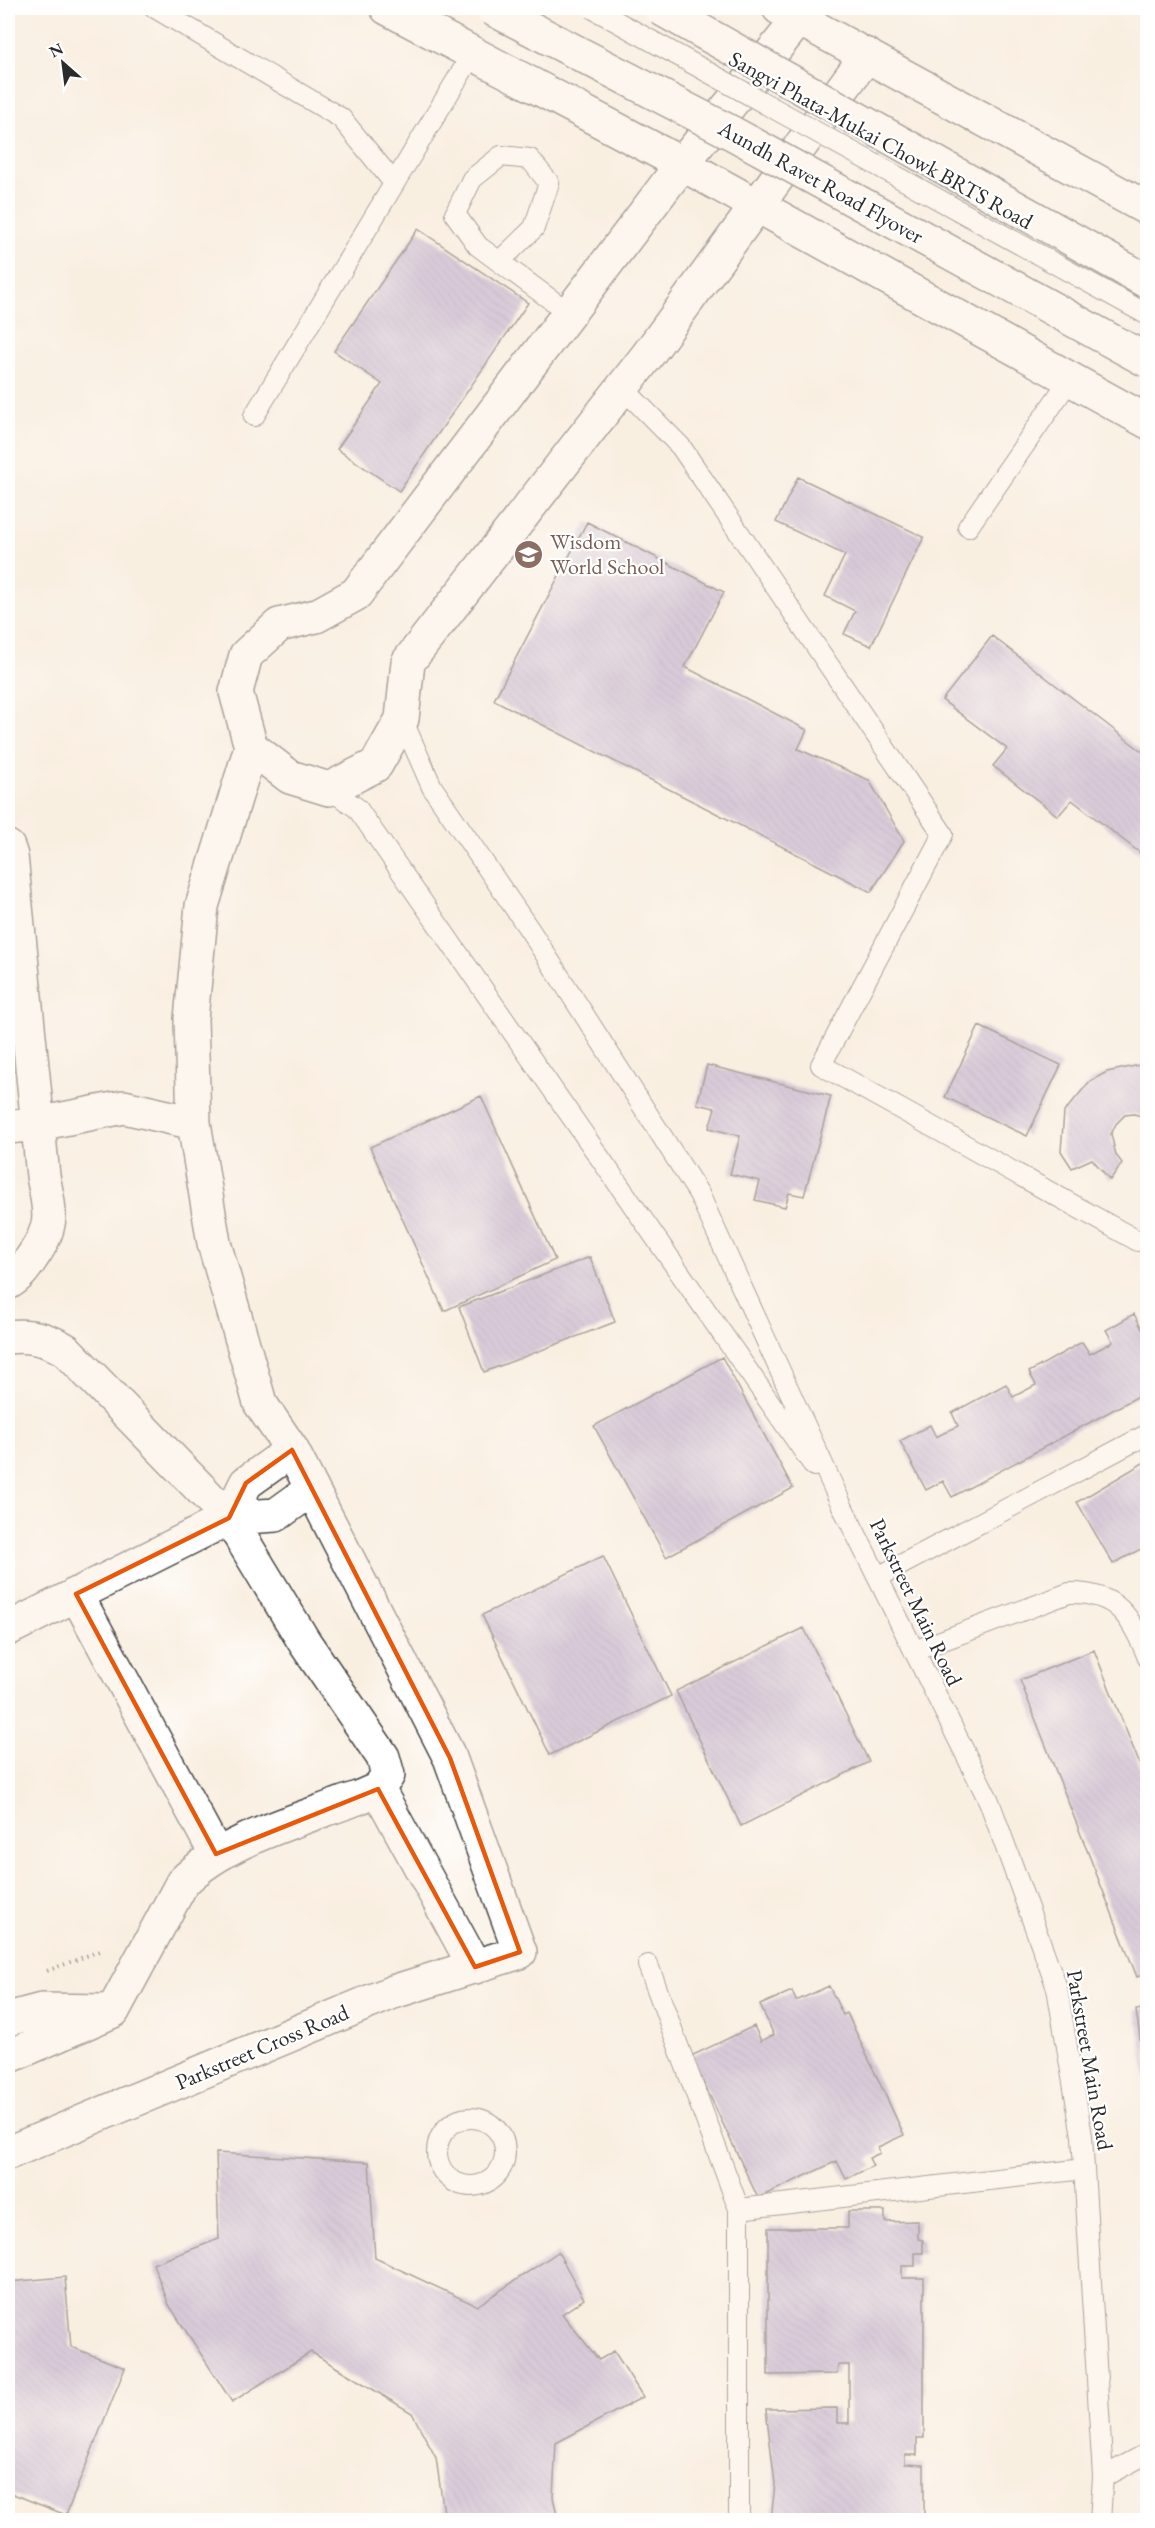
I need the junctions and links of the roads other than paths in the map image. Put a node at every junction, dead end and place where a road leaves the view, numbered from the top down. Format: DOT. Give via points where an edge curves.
graph roads {
  1 [pos="155,8"];
  2 [pos="387,8"];
  3 [pos="491,8"];
  4 [pos="592,8"];
  5 [pos="660,8"];
  6 [pos="789,13"];
  7 [pos="472,53"];
  8 [pos="867,55"];
  9 [pos="682,164"];
  10 [pos="394,183"];
  11 [pos="757,208"];
  12 [pos="1148,209"];
  13 [pos="500,261"];
  14 [pos="1148,282"];
  15 [pos="569,313"];
  16 [pos="1148,315"];
  17 [pos="1148,361"];
  18 [pos="1070,379"];
  19 [pos="623,388"];
  20 [pos="254,416"];
  21 [pos="1148,422"];
  22 [pos="968,527"];
  23 [pos="402,719"];
  24 [pos="251,747"];
  25 [pos="329,789"];
  26 [pos="8,847"];
  27 [pos="194,1123"];
  28 [pos="22,1126"];
  29 [pos="1138,1241"];
  30 [pos="8,1282"];
  31 [pos="8,1337"];
  32 [pos="1148,1434"];
  33 [pos="292,1450"];
  34 [pos="312,1489"];
  35 [pos="843,1508"];
  36 [pos="229,1518"];
  37 [pos="878,1577"];
  38 [pos="76,1594"];
  39 [pos="8,1629"];
  40 [pos="914,1651"];
  41 [pos="1148,1658"];
  42 [pos="378,1789"];
  43 [pos="216,1854"];
  44 [pos="648,1965"];
  45 [pos="475,1967"];
  46 [pos="113,2011"];
  47 [pos="8,2019"];
  48 [pos="8,2057"];
  49 [pos="8,2153"];
  50 [pos="1084,2169"];
  51 [pos="739,2209"];
  52 [pos="1148,2453"];
  53 [pos="1103,2476"];
  54 [pos="739,2520"];
  55 [pos="1100,2520"];
  1 -- 10 [label="lane" via="341,118"];
  2 -- 7 [label="street"];
  3 -- 17 [label="street, Aundh Ravet Road Flyover, bridge" via="732,133"];
  4 -- 16 [label="lane, Sangvi Phata-Mukai Chowk BRTS Road, bridge"];
  5 -- 14 [label="street, bridge"];
  6 -- 8 [label="street"];
  6 -- 9 [label="street"];
  7 -- 9 [label="street"];
  7 -- 10 [label="lane"];
  8 -- 11 [label="street"];
  8 -- 12 [label="street"];
  9 -- 11 [label="street"];
  9 -- 15 [label="street"];
  10 -- 20 [label="lane"];
  11 -- 18 [label="street"];
  11 -- 19 [label="street"];
  13 -- 13 [label="lane" via="478,246 455,214 472,180 501,156 530,159 549,183 534,228"];
  13 -- 15 [label="lane"];
  15 -- 24 [label="street" via="356,594 316,616 279,625 246,655 236,692"];
  18 -- 21 [label="street"];
  18 -- 22 [label="lane"];
  19 -- 23 [label="street" via="408,662"];
  19 -- 29 [label="lane" via="681,447 943,834 821,1065"];
  23 -- 25 [label="street" via="376,765"];
  23 -- 35 [label="lane" via="432,787 531,932 699,1194"];
  24 -- 25 [label="street" via="290,777"];
  24 -- 27 [label="street" via="202,906 191,1019"];
  25 -- 35 [label="lane" via="357,808"];
  26 -- 28 [label="street"];
  27 -- 28 [label="street" via="124,1107"];
  27 -- 33 [label="street" via="214,1243 260,1403"];
  28 -- 30 [label="street" via="50,1212 46,1237 19,1277"];
  31 -- 36 [label="street" via="50,1340 66,1350"];
  32 -- 37 [label="lane"];
  33 -- 34 [label="street"];
  33 -- 36 [label="street" via="246,1483"];
  34 -- 36 [label="street" via="276,1515"];
  34 -- 45 [label="street, Parkstreet Cross Road" via="450,1758 520,1952"];
  35 -- 37 [label="lane, Parkstreet Main Road"];
  36 -- 38 [label="street"];
  36 -- 42 [label="street" via="304,1643 383,1756 388,1774"];
  37 -- 40 [label="lane, Parkstreet Main Road"];
  38 -- 39 [label="street"];
  38 -- 43 [label="street"];
  40 -- 41 [label="lane" via="1069,1593 1092,1593 1114,1604 1136,1629"];
  40 -- 50 [label="lane, Parkstreet Main Road" via="989,1801 1057,1988"];
  42 -- 43 [label="street"];
  42 -- 45 [label="street"];
  43 -- 46 [label="street" via="182,1883"];
  44 -- 51 [label="lane"];
  45 -- 49 [label="street, Parkstreet Cross Road" via="393,1992"];
  46 -- 47 [label="street" via="42,2010"];
  46 -- 48 [label="street"];
  50 -- 51 [label="lane"];
  50 -- 53 [label="lane, Parkstreet Main Road"];
  51 -- 54 [label="lane"];
  52 -- 53 [label="lane"];
  53 -- 55 [label="lane, Parkstreet Main Road"];
}
